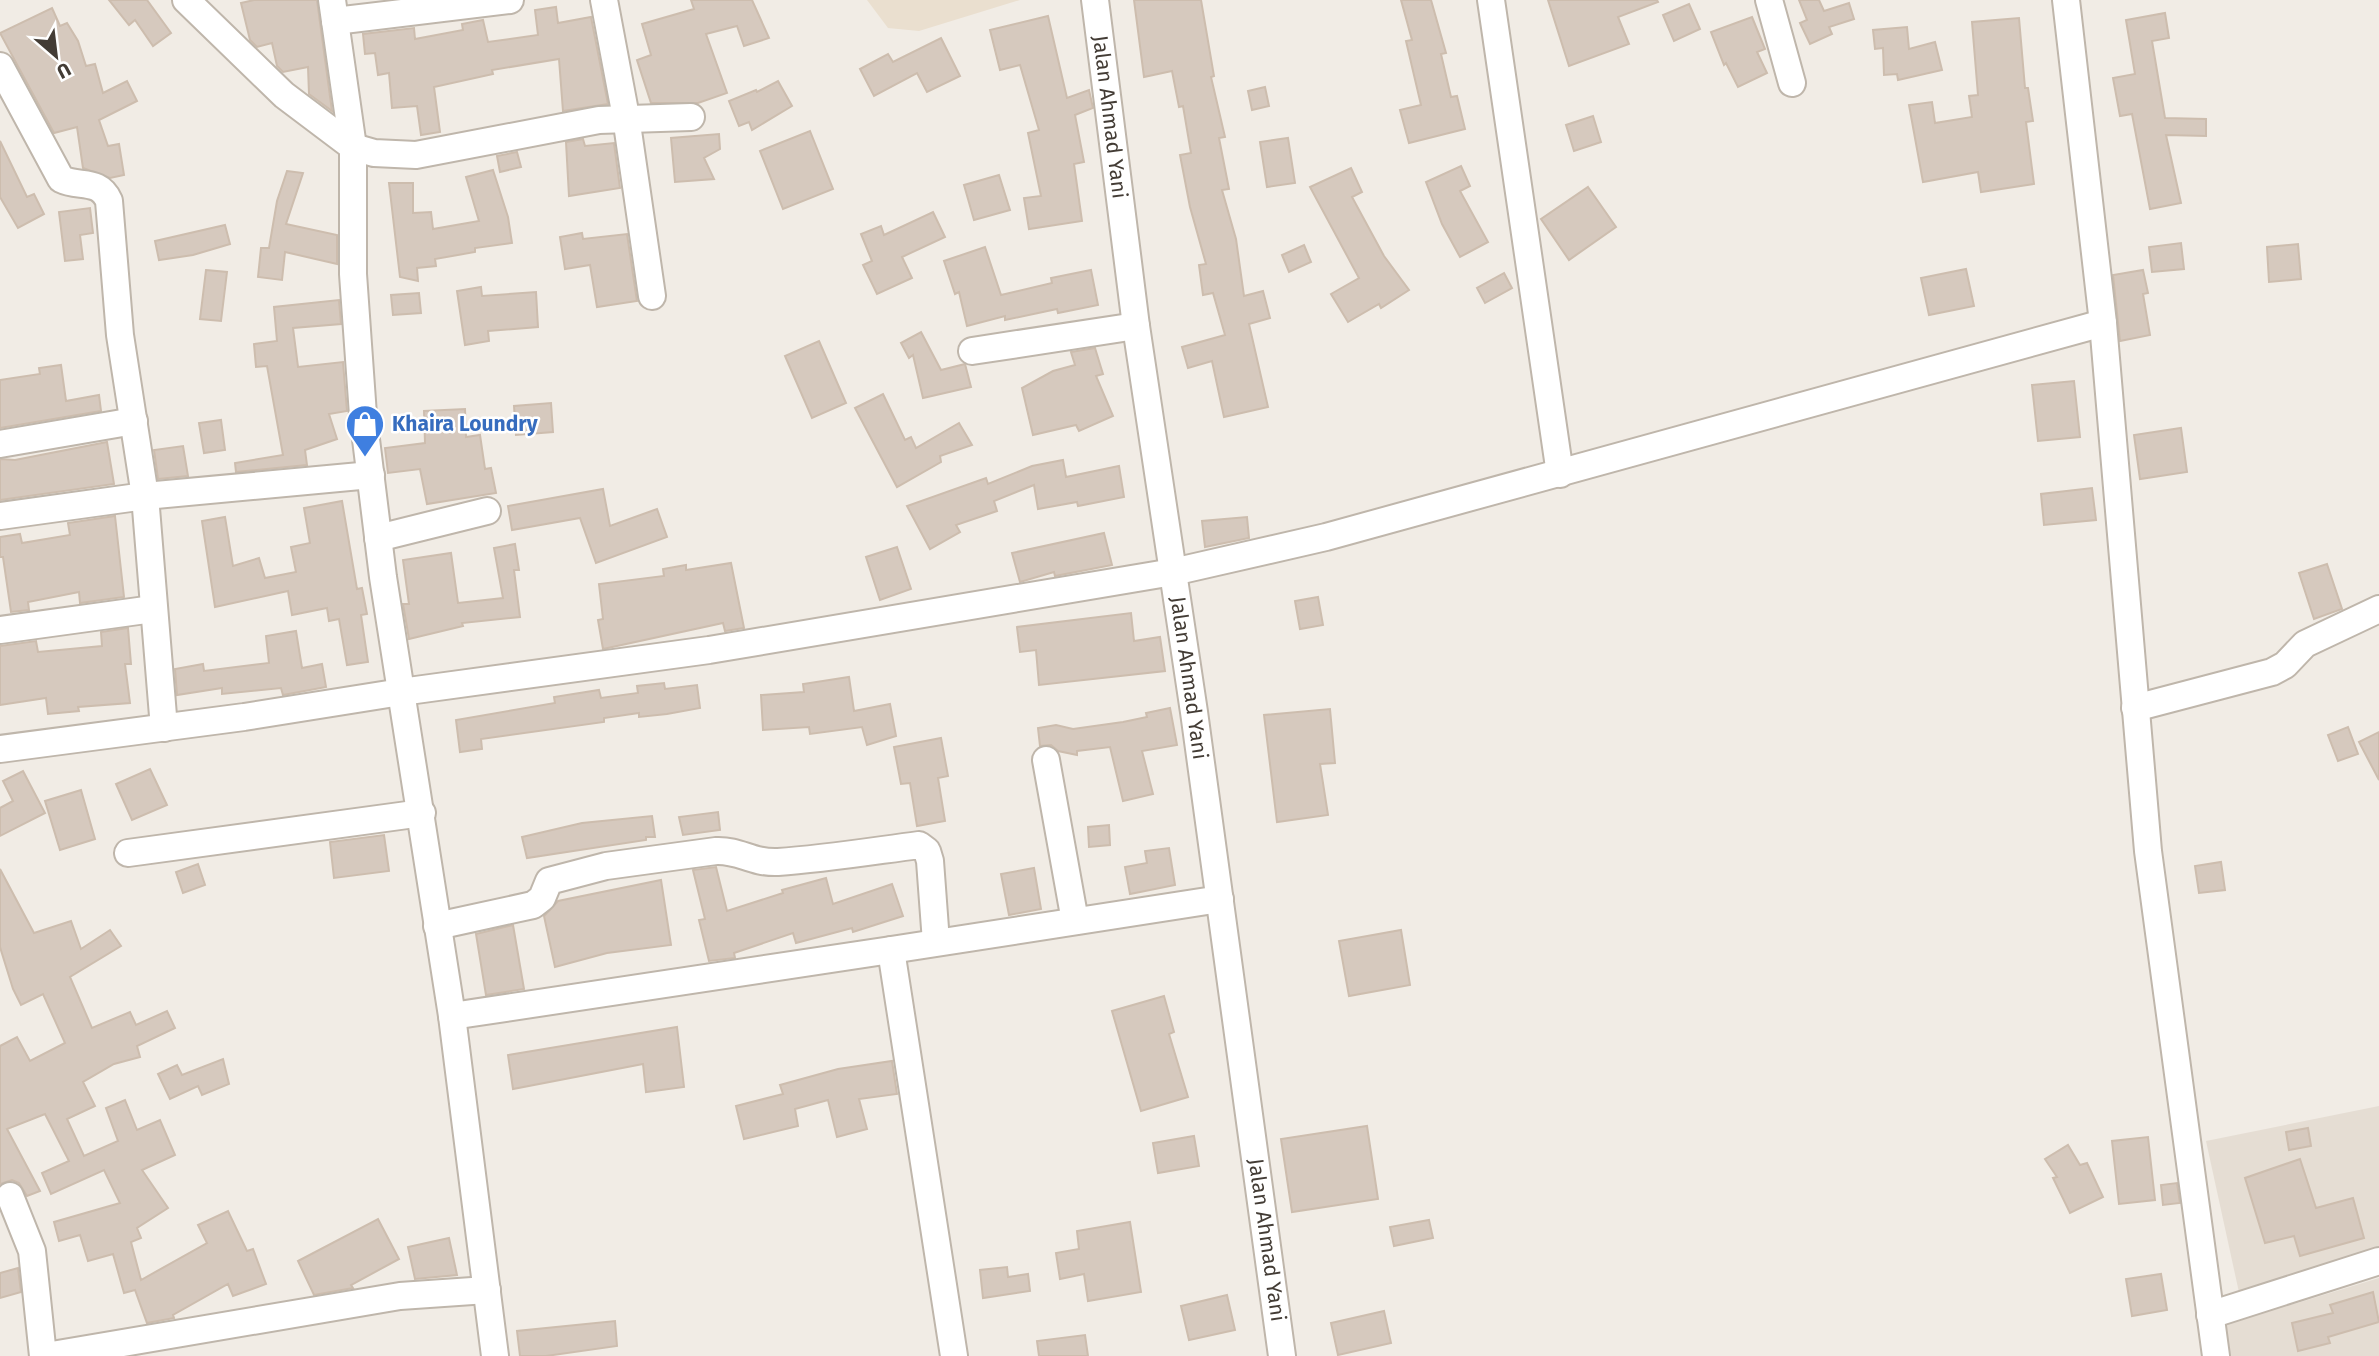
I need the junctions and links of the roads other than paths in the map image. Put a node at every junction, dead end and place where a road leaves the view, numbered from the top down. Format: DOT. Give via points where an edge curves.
graph roads {
  1 [pos="186,0"];
  2 [pos="510,0"];
  3 [pos="604,0"];
  4 [pos="1095,0"];
  5 [pos="1491,0"];
  6 [pos="1769,0"];
  7 [pos="2066,0"];
  8 [pos="333,10"];
  9 [pos="0,66"];
  10 [pos="1792,83"];
  11 [pos="626,117"];
  12 [pos="691,117"];
  13 [pos="353,147"];
  14 [pos="652,296"];
  15 [pos="2103,323"];
  16 [pos="1136,326"];
  17 [pos="972,351"];
  18 [pos="134,421"];
  19 [pos="0,444"];
  20 [pos="1560,474"];
  21 [pos="371,475"];
  22 [pos="145,496"];
  23 [pos="487,511"];
  24 [pos="0,516"];
  25 [pos="378,538"];
  26 [pos="1173,572"];
  27 [pos="153,609"];
  28 [pos="2379,609"];
  29 [pos="0,630"];
  30 [pos="401,691"];
  31 [pos="2135,708"];
  32 [pos="164,728"];
  33 [pos="0,748"];
  34 [pos="1046,760"];
  35 [pos="422,813"];
  36 [pos="128,853"];
  37 [pos="1220,900"];
  38 [pos="1075,921"];
  39 [pos="438,926"];
  40 [pos="936,942"];
  41 [pos="891,950"];
  42 [pos="452,1016"];
  43 [pos="10,1196"];
  44 [pos="2379,1261"];
  45 [pos="487,1290"];
  46 [pos="2210,1315"];
  47 [pos="45,1356"];
  48 [pos="495,1356"];
  49 [pos="954,1356"];
  50 [pos="1282,1356"];
  51 [pos="2216,1356"];
  1 -- 13 [label="street" via="284,95"];
  2 -- 8 [label="street"];
  3 -- 11 [label="street"];
  4 -- 16 [label="street, Jalan Ahmad Yani"];
  5 -- 20 [label="street"];
  6 -- 10 [label="street"];
  7 -- 15 [label="street"];
  8 -- 13 [label="street"];
  9 -- 18 [label="street" via="61,178 93,185 107,197 120,335"];
  11 -- 12 [label="street"];
  11 -- 13 [label="street" via="416,155 387,155"];
  11 -- 14 [label="street"];
  13 -- 21 [label="street" via="353,274"];
  15 -- 20 [label="street"];
  15 -- 31 [label="street"];
  16 -- 17 [label="street"];
  16 -- 26 [label="street, Jalan Ahmad Yani"];
  18 -- 19 [label="street"];
  18 -- 22 [label="street"];
  20 -- 26 [label="street" via="1326,537"];
  21 -- 22 [label="street"];
  21 -- 25 [label="street"];
  22 -- 24 [label="street"];
  22 -- 27 [label="street"];
  23 -- 25 [label="street"];
  25 -- 30 [label="street"];
  26 -- 30 [label="street" via="722,648"];
  26 -- 37 [label="street, Jalan Ahmad Yani"];
  27 -- 29 [label="street"];
  27 -- 32 [label="street"];
  28 -- 31 [label="street" via="2305,644 2272,672"];
  30 -- 32 [label="street"];
  30 -- 35 [label="street"];
  31 -- 46 [label="street" via="2148,851"];
  32 -- 33 [label="street"];
  34 -- 38 [label="street"];
  35 -- 36 [label="street"];
  35 -- 39 [label="street"];
  37 -- 38 [label="street"];
  37 -- 50 [label="street, Jalan Ahmad Yani"];
  38 -- 40 [label="street"];
  39 -- 40 [label="street" via="533,905 551,880 606,866 716,851 732,850 752,861 778,862 919,845 930,861"];
  39 -- 42 [label="street"];
  40 -- 41 [label="street"];
  41 -- 42 [label="street"];
  41 -- 49 [label="street"];
  42 -- 45 [label="street"];
  43 -- 47 [label="street" via="32,1251"];
  44 -- 46 [label="street"];
  45 -- 47 [label="street" via="400,1296"];
  45 -- 48 [label="street"];
  46 -- 51 [label="street"];
}
